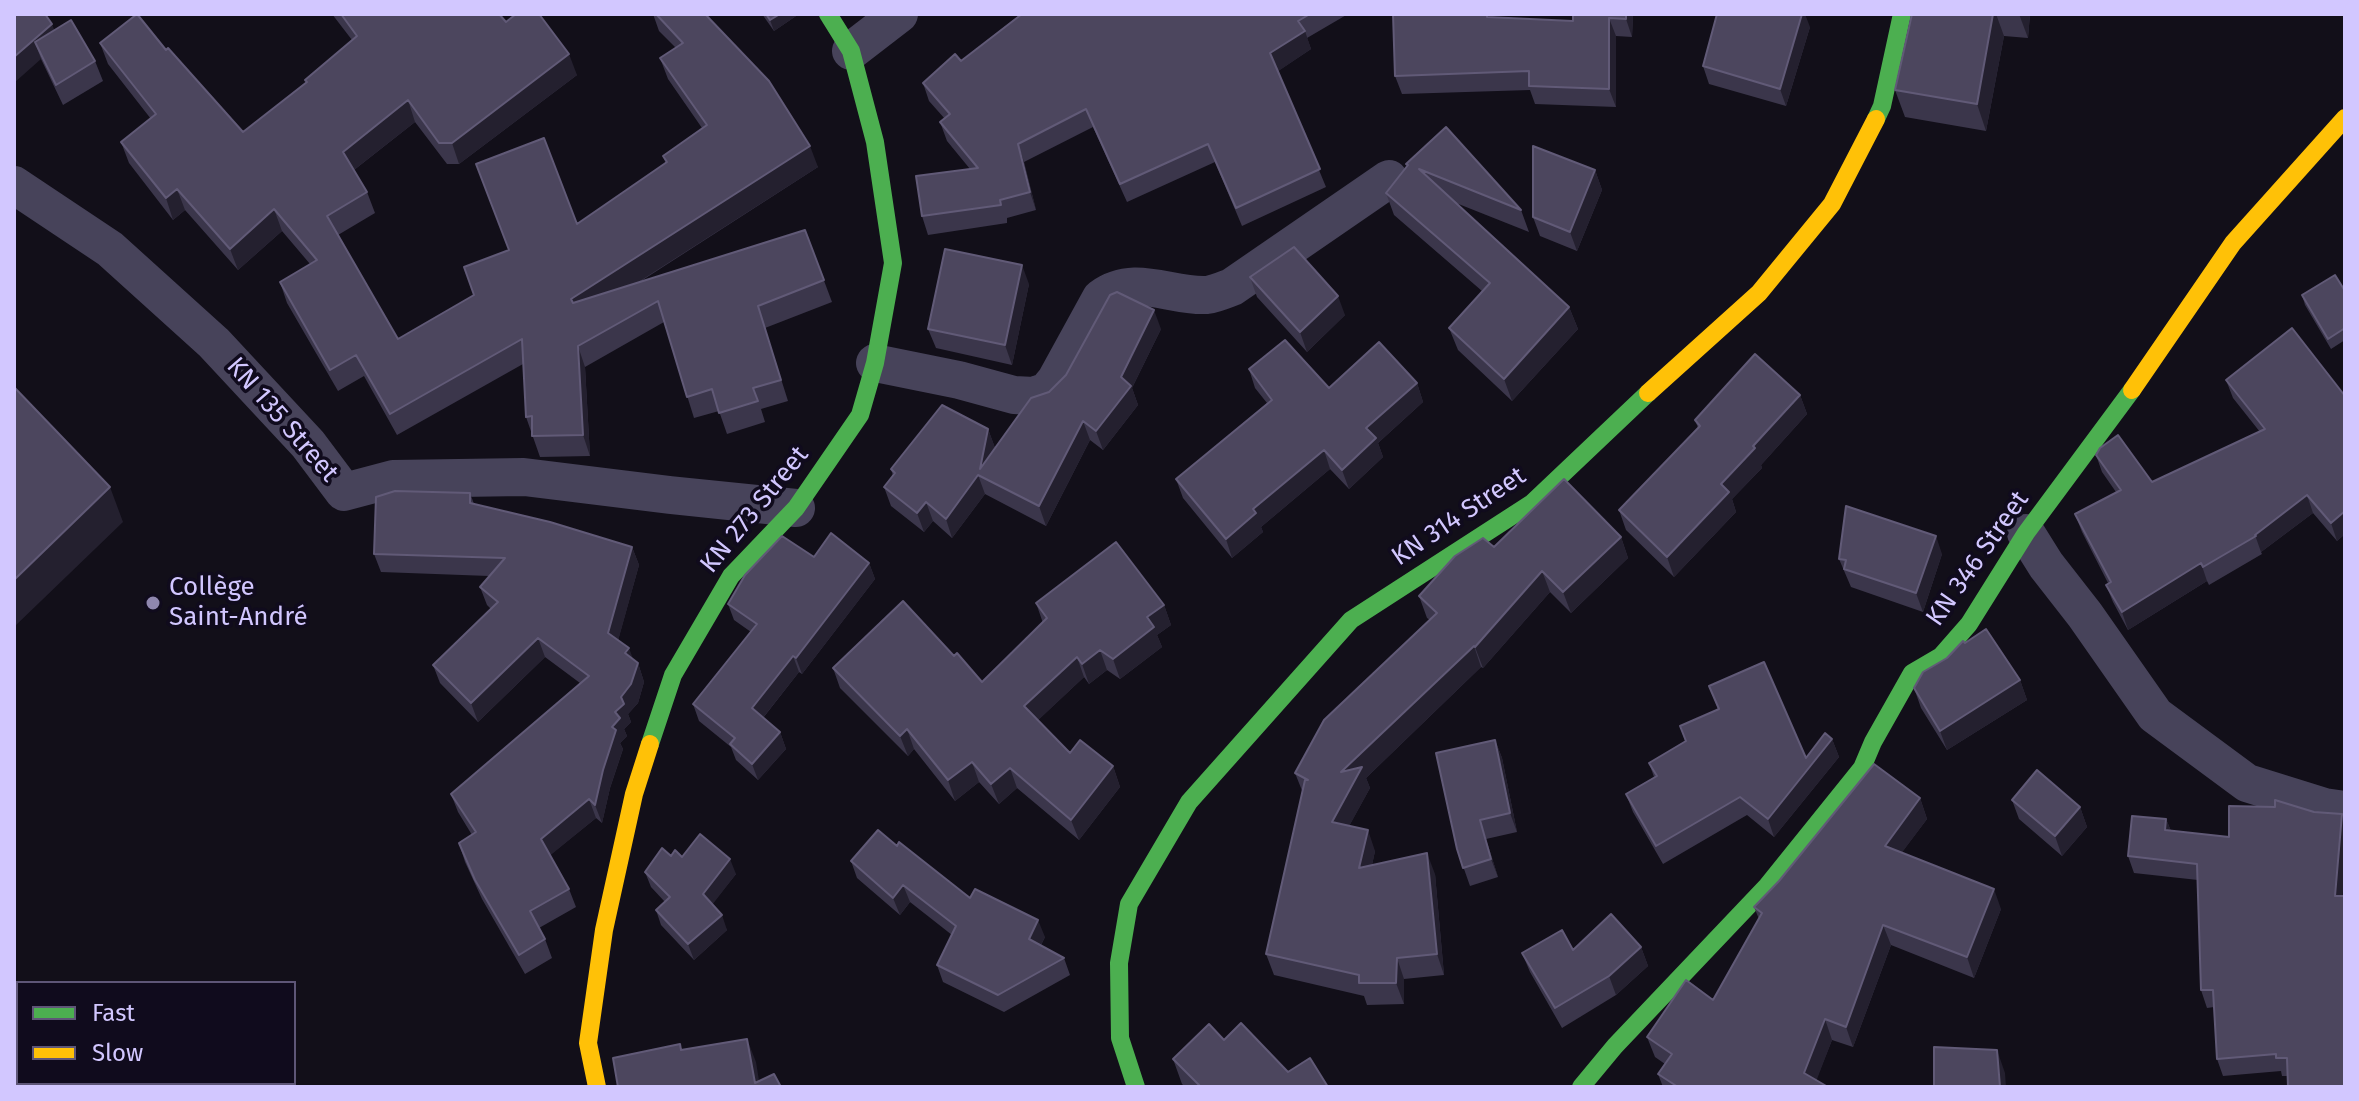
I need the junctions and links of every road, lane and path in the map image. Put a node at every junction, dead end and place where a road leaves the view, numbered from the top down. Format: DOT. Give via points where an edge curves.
graph roads {
  1 [pos="828,14"];
  2 [pos="899,14"];
  3 [pos="1902,14"];
  4 [pos="851,51"];
  5 [pos="2345,118"];
  6 [pos="1389,179"];
  7 [pos="14,185"];
  8 [pos="875,363"];
  9 [pos="796,508"];
  10 [pos="2026,533"];
  11 [pos="2345,810"];
  12 [pos="597,1087"];
  13 [pos="1136,1087"];
  14 [pos="1581,1087"];
  1 -- 4 [label="street, KN 273 Street"];
  2 -- 4 [label="street"];
  3 -- 13 [label="street, KN 314 Street" via="1882,106 1832,204 1759,293 1532,503 1351,620 1189,802 1129,904 1119,963 1120,1038"];
  4 -- 8 [label="street, KN 273 Street" via="875,142 893,263"];
  5 -- 10 [label="street, KN 346 Street" via="2233,243"];
  6 -- 8 [label="street" via="1232,287 1208,295 1126,285 1111,290 1101,298 1056,380 1034,396"];
  7 -- 9 [label="street, KN 135 Street" via="110,249 214,343 308,444 344,492 393,479 524,477"];
  8 -- 9 [label="street, KN 273 Street" via="860,415"];
  9 -- 12 [label="street, KN 273 Street" via="731,576 673,675 634,794 604,930 588,1043"];
  10 -- 11 [label="street" via="2155,715 2247,783"];
  10 -- 14 [label="street, KN 346 Street" via="1969,624 1941,656 1912,673 1862,768 1794,853"];
}
